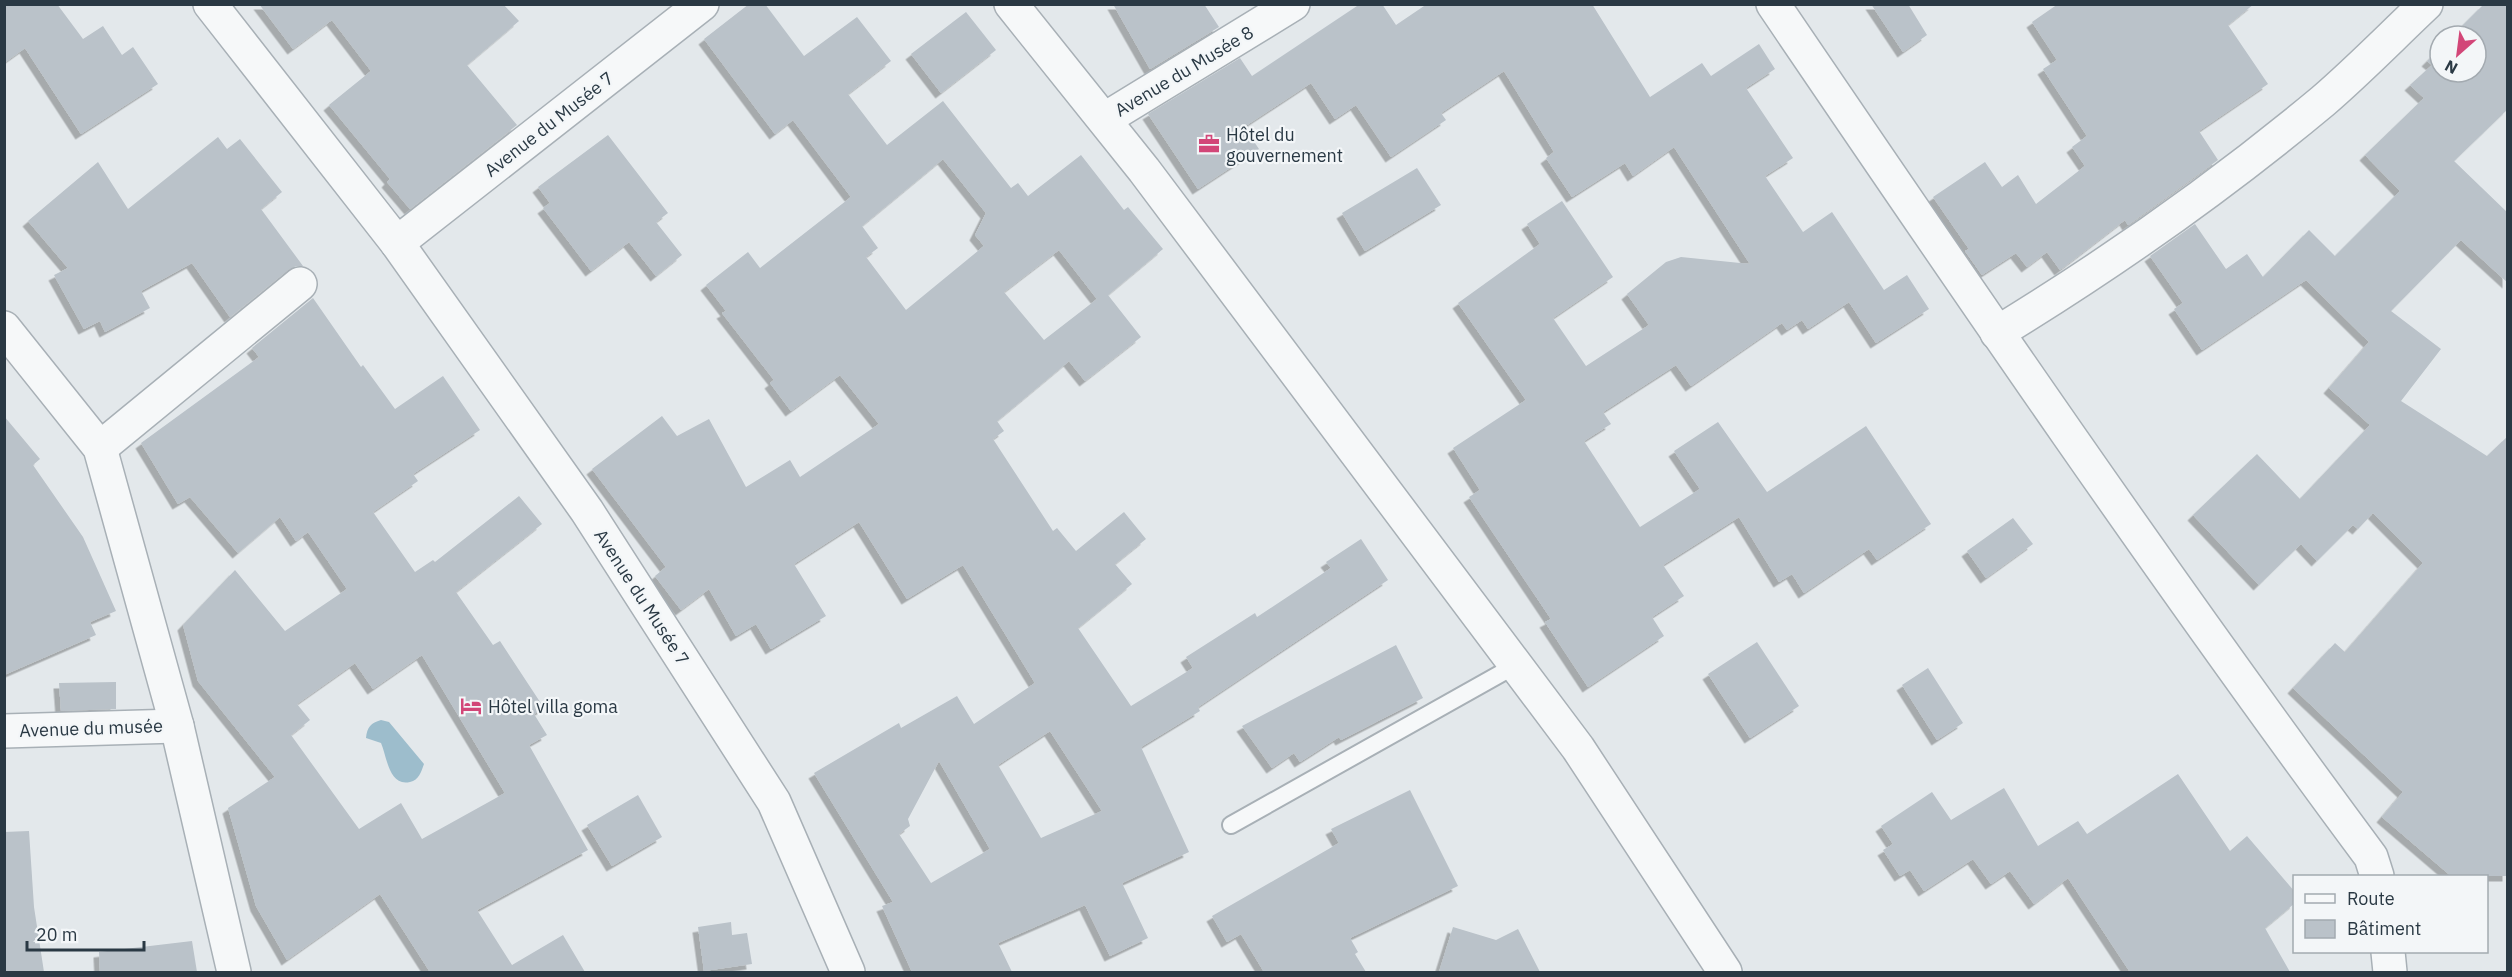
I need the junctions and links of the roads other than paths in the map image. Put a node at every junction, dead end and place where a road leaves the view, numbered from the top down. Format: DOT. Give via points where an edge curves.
graph roads {
  1 [pos="210,4"];
  2 [pos="702,4"];
  3 [pos="1011,4"];
  4 [pos="1293,4"];
  5 [pos="1773,4"];
  6 [pos="2426,4"];
  7 [pos="1105,119"];
  8 [pos="397,243"];
  9 [pos="300,284"];
  10 [pos="4,328"];
  11 [pos="1997,333"];
  12 [pos="100,448"];
  13 [pos="1516,665"];
  14 [pos="177,726"];
  15 [pos="4,731"];
  16 [pos="1231,825"];
  17 [pos="2377,875"];
  18 [pos="2388,953"];
  19 [pos="234,972"];
  20 [pos="848,972"];
  21 [pos="1725,972"];
  22 [pos="2390,972"];
  1 -- 8 [label="street, Avenue du Musée 7"];
  2 -- 8 [label="street, Avenue du Musée 7"];
  3 -- 7 [label="street"];
  4 -- 7 [label="street, Avenue du Musée 8"];
  5 -- 11 [label="street"];
  6 -- 11 [label="street" via="2325,99 2248,162 2064,292"];
  7 -- 13 [label="street"];
  8 -- 20 [label="street, Avenue du Musée 7" via="587,512 774,802"];
  9 -- 12 [label="street"];
  10 -- 12 [label="street"];
  11 -- 17 [label="street" via="2264,713 2371,857"];
  12 -- 14 [label="street"];
  13 -- 16 [label="lane"];
  13 -- 21 [label="street" via="1578,748"];
  14 -- 15 [label="street, Avenue du musée"];
  14 -- 19 [label="street"];
  18 -- 22 [label="street"];
}
